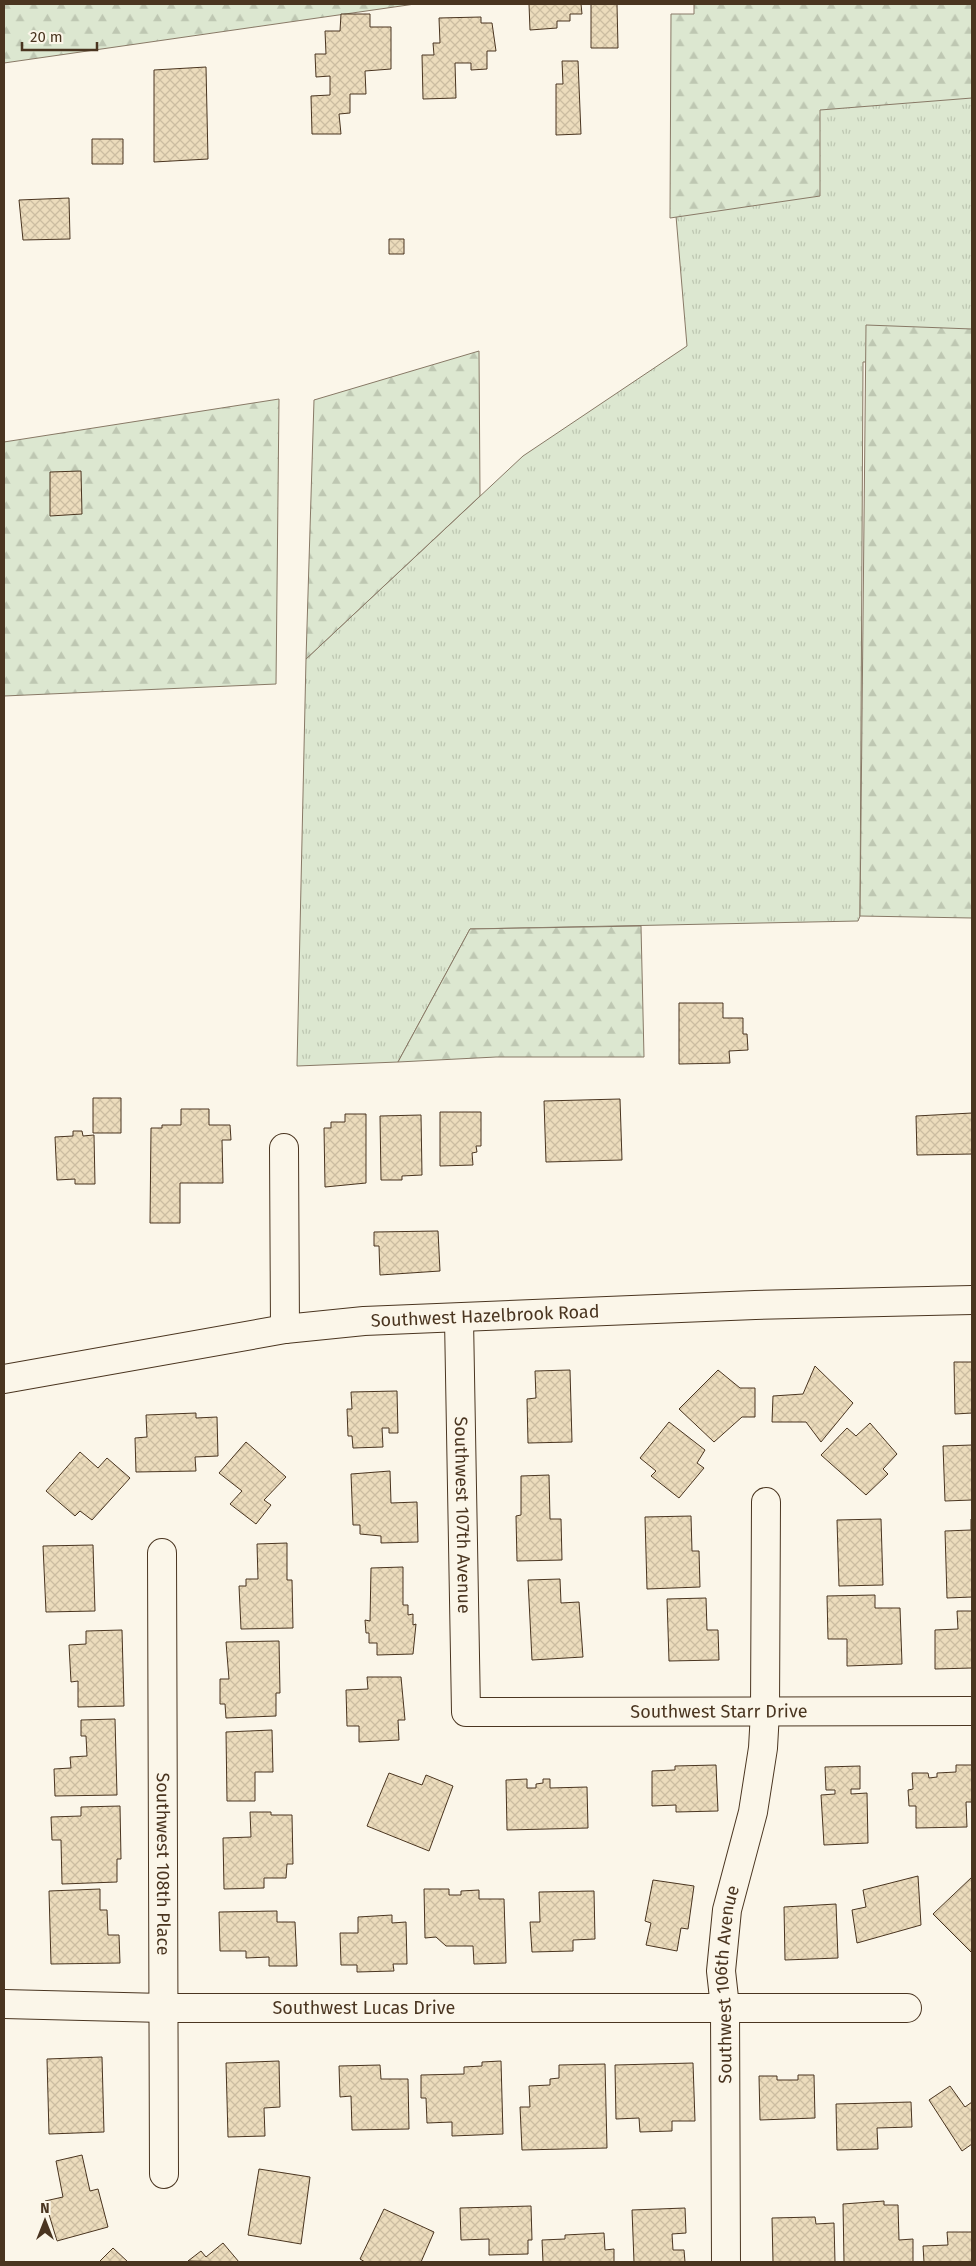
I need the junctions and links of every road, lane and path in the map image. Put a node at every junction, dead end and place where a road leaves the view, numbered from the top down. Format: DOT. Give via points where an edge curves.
graph roads {
  1 [pos="284,1148"];
  2 [pos="972,1300"];
  3 [pos="459,1319"];
  4 [pos="285,1328"];
  5 [pos="4,1379"];
  6 [pos="766,1502"];
  7 [pos="162,1553"];
  8 [pos="972,1711"];
  9 [pos="466,1712"];
  10 [pos="765,1712"];
  11 [pos="4,2004"];
  12 [pos="725,2007"];
  13 [pos="163,2008"];
  14 [pos="907,2008"];
  15 [pos="164,2174"];
  16 [pos="726,2262"];
  1 -- 4 [label="street"];
  2 -- 3 [label="street, Southwest Hazelbrook Road"];
  3 -- 4 [label="street, Southwest Hazelbrook Road" via="364,1321"];
  3 -- 9 [label="street, Southwest 107th Avenue"];
  4 -- 5 [label="street, Southwest Hazelbrook Road"];
  6 -- 10 [label="street, Southwest 106th Avenue"];
  7 -- 13 [label="street, Southwest 108th Place"];
  8 -- 10 [label="street, Southwest Starr Drive"];
  9 -- 10 [label="street, Southwest Starr Drive"];
  10 -- 12 [label="street, Southwest 106th Avenue" via="753,1812 727,1910 720,1971"];
  11 -- 13 [label="street, Southwest Lucas Drive"];
  12 -- 13 [label="street, Southwest Lucas Drive"];
  12 -- 14 [label="street, Southwest Lucas Drive"];
  12 -- 16 [label="street, Southwest 106th Avenue"];
  13 -- 15 [label="street, Southwest 108th Place"];
}
